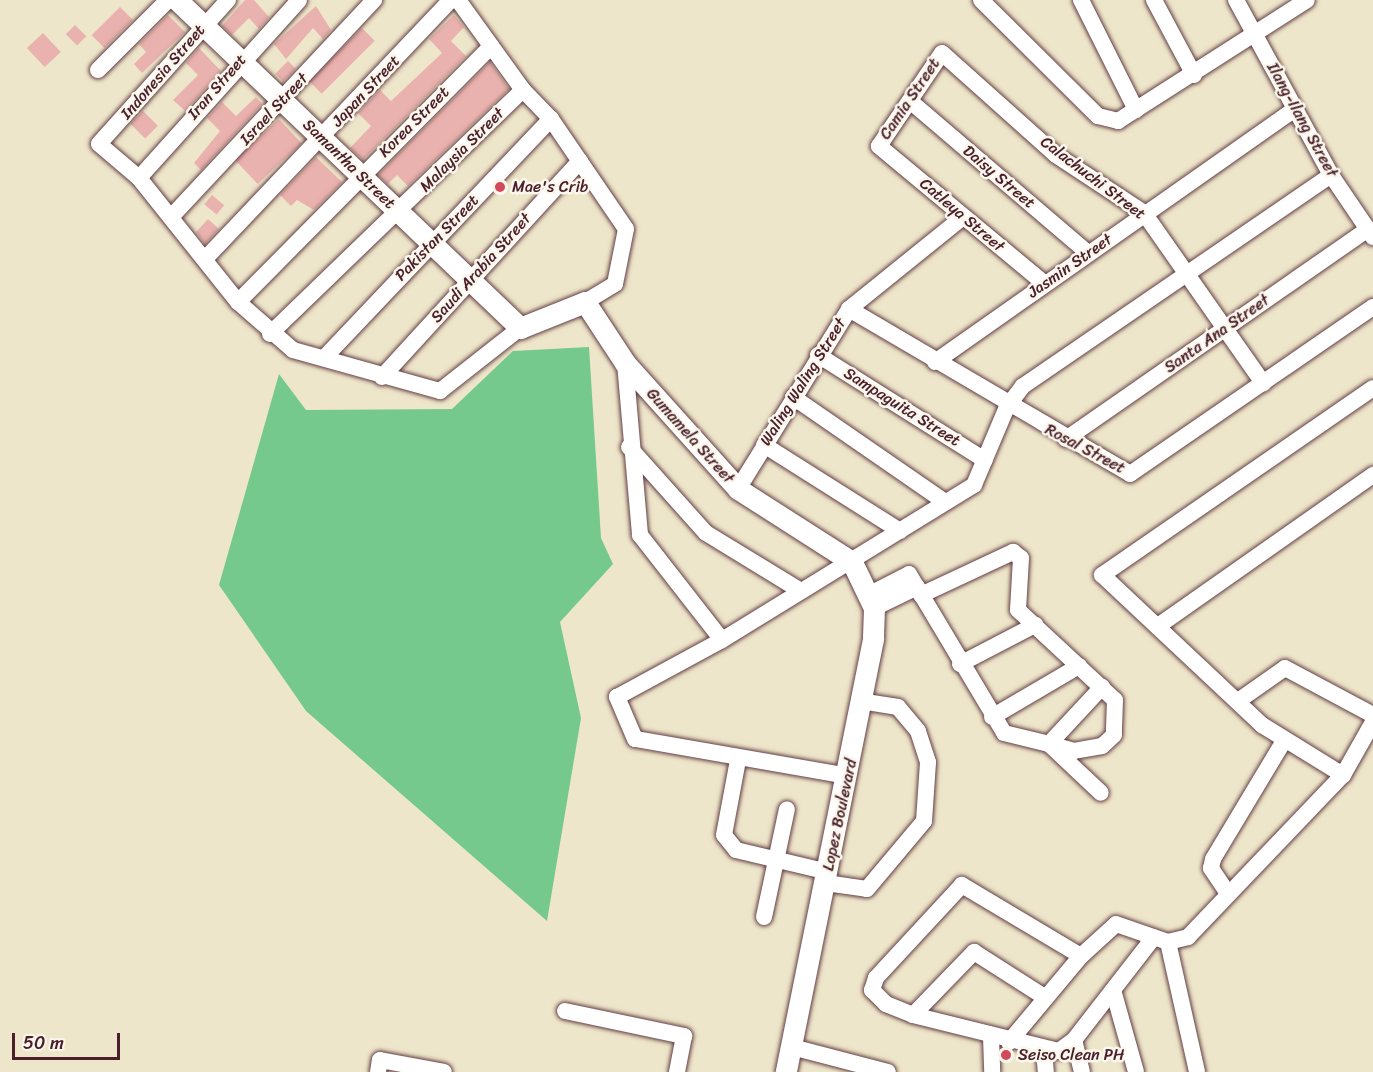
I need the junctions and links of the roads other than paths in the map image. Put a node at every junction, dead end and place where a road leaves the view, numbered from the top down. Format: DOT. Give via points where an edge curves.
graph roads {
  1 [pos="168,0"];
  2 [pos="177,0"];
  3 [pos="228,0"];
  4 [pos="299,0"];
  5 [pos="374,0"];
  6 [pos="451,0"];
  7 [pos="458,0"];
  8 [pos="981,0"];
  9 [pos="1081,0"];
  10 [pos="1154,0"];
  11 [pos="1236,0"];
  12 [pos="1307,0"];
  13 [pos="203,25"];
  14 [pos="1256,37"];
  15 [pos="491,46"];
  16 [pos="942,53"];
  17 [pos="240,60"];
  18 [pos="98,70"];
  19 [pos="1194,75"];
  20 [pos="523,90"];
  21 [pos="282,101"];
  22 [pos="910,101"];
  23 [pos="1295,109"];
  24 [pos="1136,110"];
  25 [pos="551,119"];
  26 [pos="321,138"];
  27 [pos="879,146"];
  28 [pos="580,161"];
  29 [pos="360,175"];
  30 [pos="1331,175"];
  31 [pos="139,178"];
  32 [pos="399,213"];
  33 [pos="1144,213"];
  34 [pos="172,216"];
  35 [pos="963,217"];
  36 [pos="1370,233"];
  37 [pos="431,243"];
  38 [pos="1088,253"];
  39 [pos="205,259"];
  40 [pos="1186,274"];
  41 [pos="470,280"];
  42 [pos="1045,284"];
  43 [pos="238,302"];
  44 [pos="585,302"];
  45 [pos="1373,307"];
  46 [pos="849,309"];
  47 [pos="520,328"];
  48 [pos="1225,329"];
  49 [pos="270,334"];
  50 [pos="818,355"];
  51 [pos="324,358"];
  52 [pos="935,362"];
  53 [pos="625,363"];
  54 [pos="382,377"];
  55 [pos="1263,383"];
  56 [pos="1373,388"];
  57 [pos="793,397"];
  58 [pos="1008,406"];
  59 [pos="1066,439"];
  60 [pos="764,445"];
  61 [pos="629,447"];
  62 [pos="985,460"];
  63 [pos="1373,476"];
  64 [pos="738,489"];
  65 [pos="945,502"];
  66 [pos="900,531"];
  67 [pos="852,562"];
  68 [pos="801,591"];
  69 [pos="919,591"];
  70 [pos="871,602"];
  71 [pos="1035,625"];
  72 [pos="1158,626"];
  73 [pos="722,640"];
  74 [pos="960,664"];
  75 [pos="1079,666"];
  76 [pos="1102,687"];
  77 [pos="862,701"];
  78 [pos="1238,701"];
  79 [pos="1373,716"];
  80 [pos="992,717"];
  81 [pos="1373,722"];
  82 [pos="1284,741"];
  83 [pos="1049,744"];
  84 [pos="738,760"];
  85 [pos="1343,775"];
  86 [pos="848,776"];
  87 [pos="1101,794"];
  88 [pos="787,809"];
  89 [pos="777,859"];
  90 [pos="827,877"];
  91 [pos="1227,892"];
  92 [pos="764,917"];
  93 [pos="1161,939"];
  94 [pos="1081,956"];
  95 [pos="1113,990"];
  96 [pos="1046,998"];
  97 [pos="565,1011"];
  98 [pos="913,1015"];
  99 [pos="991,1037"];
  100 [pos="1074,1040"];
  101 [pos="1009,1042"];
  102 [pos="792,1047"];
  103 [pos="1044,1051"];
  104 [pos="858,1068"];
  105 [pos="378,1072"];
  106 [pos="444,1072"];
  107 [pos="677,1072"];
  108 [pos="786,1072"];
  109 [pos="888,1072"];
  110 [pos="992,1072"];
  111 [pos="1046,1072"];
  112 [pos="1082,1072"];
  113 [pos="1136,1072"];
  114 [pos="1197,1072"];
  1 -- 18 [label="street"];
  2 -- 13 [label="street, Samantha Street"];
  3 -- 13 [label="street, Indonesia Street"];
  4 -- 17 [label="street, Iran Street"];
  5 -- 21 [label="street, Israel Street"];
  6 -- 26 [label="street, Japan Street"];
  7 -- 15 [label="street"];
  8 -- 24 [label="street" via="1098,116 1118,120"];
  9 -- 24 [label="street"];
  10 -- 19 [label="street"];
  11 -- 14 [label="street, Ilang-Ilang Street"];
  12 -- 14 [label="street"];
  13 -- 17 [label="street, Samantha Street"];
  13 -- 31 [label="street, Indonesia Street" via="99,144"];
  14 -- 19 [label="street"];
  14 -- 23 [label="street, Ilang-Ilang Street"];
  15 -- 20 [label="street"];
  15 -- 29 [label="street, Korea Street"];
  16 -- 22 [label="street, Camia Street"];
  16 -- 33 [label="street, Calachuchi Street" via="1056,155"];
  17 -- 21 [label="street, Samantha Street"];
  17 -- 31 [label="street, Iran Street"];
  19 -- 24 [label="street"];
  20 -- 25 [label="street"];
  20 -- 32 [label="street, Malaysia Street"];
  21 -- 26 [label="street, Samantha Street"];
  21 -- 34 [label="street, Israel Street"];
  22 -- 27 [label="street, Camia Street"];
  22 -- 38 [label="street, Daisy Street"];
  23 -- 30 [label="street, Ilang-Ilang Street"];
  23 -- 33 [label="street, Jasmin Street"];
  25 -- 28 [label="street"];
  25 -- 37 [label="street, Pakistan Street"];
  26 -- 29 [label="street, Samantha Street"];
  26 -- 39 [label="street, Japan Street"];
  27 -- 35 [label="street, Catleya Street"];
  28 -- 41 [label="street, Saudi Arabia Street"];
  28 -- 44 [label="street" via="626,230 615,284"];
  29 -- 32 [label="street, Samantha Street"];
  29 -- 43 [label="street, Korea Street"];
  30 -- 36 [label="street, Ilang-Ilang Street"];
  30 -- 40 [label="street"];
  31 -- 34 [label="street"];
  32 -- 37 [label="street, Samantha Street"];
  32 -- 49 [label="street, Malaysia Street"];
  33 -- 38 [label="street, Jasmin Street"];
  33 -- 40 [label="street, Calachuchi Street"];
  34 -- 39 [label="street"];
  35 -- 42 [label="street, Catleya Street"];
  35 -- 46 [label="street, Waling Waling Street"];
  36 -- 48 [label="street, Santa Ana Street"];
  37 -- 41 [label="street, Samantha Street"];
  37 -- 51 [label="street, Pakistan Street"];
  38 -- 42 [label="street, Jasmin Street"];
  39 -- 43 [label="street"];
  40 -- 48 [label="street, Calachuchi Street"];
  40 -- 58 [label="street" via="1023,386"];
  41 -- 47 [label="street, Samantha Street"];
  41 -- 54 [label="street, Saudi Arabia Street"];
  42 -- 52 [label="street, Jasmin Street"];
  43 -- 49 [label="street"];
  44 -- 47 [label="street"];
  44 -- 53 [label="street, Gumamela Street"];
  45 -- 55 [label="street, Rosal Street"];
  46 -- 50 [label="street, Waling Waling Street"];
  46 -- 52 [label="street, Rosal Street"];
  47 -- 54 [label="street" via="440,392"];
  48 -- 55 [label="street, Calachuchi Street"];
  48 -- 59 [label="street, Santa Ana Street"];
  49 -- 51 [label="street" via="293,350"];
  50 -- 57 [label="street, Waling Waling Street"];
  50 -- 62 [label="street, Sampaguita Street"];
  51 -- 54 [label="street"];
  52 -- 58 [label="street, Rosal Street"];
  53 -- 61 [label="street"];
  53 -- 64 [label="street, Gumamela Street"];
  55 -- 59 [label="street, Rosal Street" via="1130,474"];
  56 -- 72 [label="street" via="1102,575"];
  57 -- 60 [label="street, Waling Waling Street"];
  57 -- 65 [label="street"];
  58 -- 59 [label="street, Rosal Street"];
  58 -- 62 [label="street"];
  60 -- 64 [label="street, Waling Waling Street"];
  60 -- 66 [label="street"];
  61 -- 68 [label="street" via="706,532"];
  61 -- 73 [label="street" via="640,535"];
  62 -- 65 [label="street" via="974,484"];
  63 -- 72 [label="street"];
  64 -- 67 [label="street, Gumamela Street"];
  65 -- 66 [label="street"];
  66 -- 67 [label="street"];
  67 -- 68 [label="street"];
  67 -- 70 [label="street"];
  68 -- 73 [label="street"];
  69 -- 70 [label="street"];
  69 -- 71 [label="street" via="1013,552 1021,558 1018,610"];
  69 -- 74 [label="street"];
  70 -- 77 [label="street, Lopez Boulevard"];
  71 -- 74 [label="street"];
  71 -- 75 [label="street"];
  72 -- 78 [label="street"];
  73 -- 84 [label="street" via="617,697 635,739"];
  74 -- 80 [label="street"];
  75 -- 76 [label="street"];
  75 -- 80 [label="street"];
  76 -- 83 [label="street"];
  76 -- 83 [label="street" via="1115,700 1114,735 1090,751"];
  77 -- 86 [label="street, Lopez Boulevard"];
  77 -- 90 [label="street" via="898,707 918,731 928,762 924,821 867,889"];
  78 -- 79 [label="street" via="1285,668"];
  78 -- 82 [label="street"];
  80 -- 83 [label="street" via="1004,733"];
  81 -- 85 [label="street"];
  82 -- 85 [label="street"];
  82 -- 91 [label="street" via="1213,859 1210,868"];
  83 -- 87 [label="street"];
  84 -- 86 [label="street"];
  84 -- 89 [label="street" via="724,835 736,850"];
  85 -- 91 [label="street"];
  86 -- 90 [label="street, Lopez Boulevard"];
  88 -- 89 [label="street"];
  89 -- 90 [label="street"];
  89 -- 92 [label="street"];
  90 -- 102 [label="street, Lopez Boulevard"];
  91 -- 93 [label="street" via="1188,936"];
  93 -- 94 [label="street" via="1116,924"];
  93 -- 95 [label="street"];
  93 -- 114 [label="street"];
  94 -- 96 [label="street"];
  94 -- 98 [label="street" via="962,885 876,978 876,997"];
  95 -- 100 [label="street"];
  95 -- 113 [label="street"];
  96 -- 98 [label="street" via="974,952"];
  96 -- 101 [label="street"];
  97 -- 107 [label="street" via="684,1036"];
  98 -- 99 [label="street"];
  99 -- 101 [label="street"];
  99 -- 110 [label="street"];
  100 -- 103 [label="street" via="1065,1049"];
  100 -- 112 [label="street"];
  101 -- 103 [label="street"];
  102 -- 104 [label="street"];
  102 -- 108 [label="street, Lopez Boulevard"];
  103 -- 111 [label="street"];
  104 -- 109 [label="street"];
  105 -- 106 [label="street" via="380,1060"];
}
